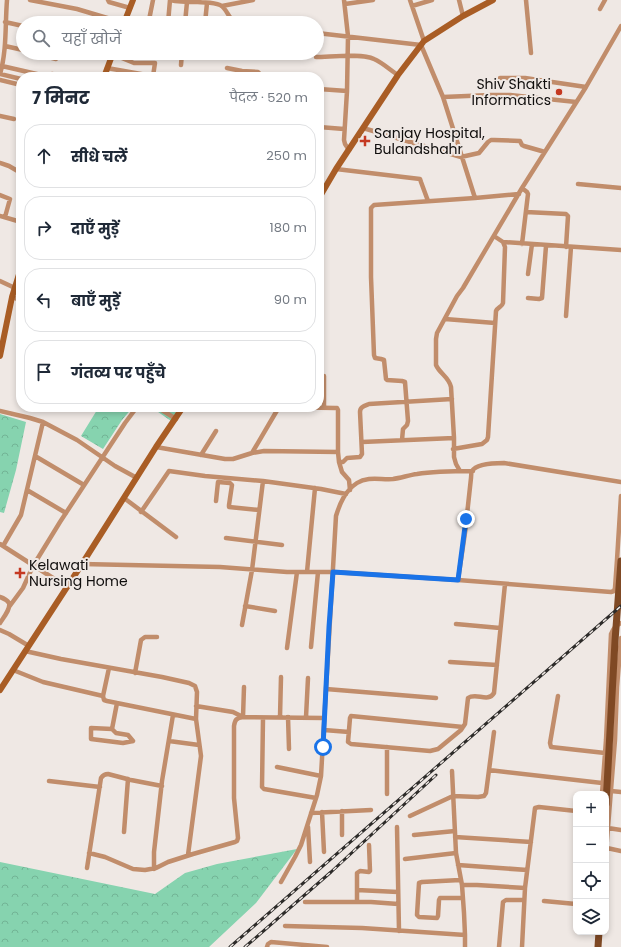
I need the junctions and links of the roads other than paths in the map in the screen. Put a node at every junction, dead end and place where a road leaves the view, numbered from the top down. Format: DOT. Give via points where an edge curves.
graph roads {
  1 [pos="7,0"];
  2 [pos="30,0"];
  3 [pos="108,0"];
  4 [pos="133,0"];
  5 [pos="153,0"];
  6 [pos="170,0"];
  7 [pos="247,0"];
  8 [pos="253,0"];
  9 [pos="373,0"];
  10 [pos="410,0"];
  11 [pos="432,0"];
  12 [pos="459,0"];
  13 [pos="493,0"];
  14 [pos="526,0"];
  15 [pos="605,0"];
  16 [pos="187,2"];
  17 [pos="344,2"];
  18 [pos="207,3"];
  19 [pos="222,6"];
  20 [pos="412,6"];
  21 [pos="130,8"];
  22 [pos="600,9"];
  23 [pos="100,16"];
  24 [pos="127,16"];
  25 [pos="150,16"];
  26 [pos="169,16"];
  27 [pos="186,16"];
  28 [pos="206,16"];
  29 [pos="230,16"];
  30 [pos="464,16"];
  31 [pos="4,18"];
  32 [pos="16,23"];
  33 [pos="621,26"];
  34 [pos="324,34"];
  35 [pos="348,36"];
  36 [pos="3,38"];
  37 [pos="423,43"];
  38 [pos="5,46"];
  39 [pos="16,48"];
  40 [pos="531,54"];
  41 [pos="348,56"];
  42 [pos="324,57"];
  43 [pos="110,60"];
  44 [pos="129,60"];
  45 [pos="181,60"];
  46 [pos="2,64"];
  47 [pos="181,65"];
  48 [pos="107,68"];
  49 [pos="227,68"];
  50 [pos="30,72"];
  51 [pos="106,72"];
  52 [pos="132,72"];
  53 [pos="156,72"];
  54 [pos="258,72"];
  55 [pos="0,74"];
  56 [pos="398,76"];
  57 [pos="16,78"];
  58 [pos="500,78"];
  59 [pos="0,80"];
  60 [pos="16,84"];
  61 [pos="586,87"];
  62 [pos="324,89"];
  63 [pos="347,91"];
  64 [pos="443,97"];
  65 [pos="576,102"];
  66 [pos="0,116"];
  67 [pos="14,119"];
  68 [pos="324,127"];
  69 [pos="363,128"];
  70 [pos="344,129"];
  71 [pos="349,150"];
  72 [pos="544,152"];
  73 [pos="461,157"];
  74 [pos="0,163"];
  75 [pos="336,169"];
  76 [pos="16,170"];
  77 [pos="578,184"];
  78 [pos="324,185"];
  79 [pos="522,188"];
  80 [pos="621,188"];
  81 [pos="519,194"];
  82 [pos="0,195"];
  83 [pos="475,198"];
  84 [pos="428,201"];
  85 [pos="526,212"];
  86 [pos="2,217"];
  87 [pos="16,221"];
  88 [pos="494,236"];
  89 [pos="503,242"];
  90 [pos="522,244"];
  91 [pos="532,244"];
  92 [pos="546,246"];
  93 [pos="568,247"];
  94 [pos="621,250"];
  95 [pos="528,274"];
  96 [pos="0,281"];
  97 [pos="16,285"];
  98 [pos="15,288"];
  99 [pos="12,297"];
  100 [pos="16,298"];
  101 [pos="528,298"];
  102 [pos="566,316"];
  103 [pos="445,319"];
  104 [pos="495,323"];
  105 [pos="0,356"];
  106 [pos="324,376"];
  107 [pos="452,399"];
  108 [pos="406,402"];
  109 [pos="324,408"];
  110 [pos="0,411"];
  111 [pos="133,412"];
  112 [pos="165,412"];
  113 [pos="180,412"];
  114 [pos="276,412"];
  115 [pos="176,419"];
  116 [pos="43,422"];
  117 [pos="216,431"];
  118 [pos="454,438"];
  119 [pos="402,440"];
  120 [pos="362,442"];
  121 [pos="156,447"];
  122 [pos="453,449"];
  123 [pos="338,452"];
  124 [pos="252,453"];
  125 [pos="201,455"];
  126 [pos="35,456"];
  127 [pos="102,456"];
  128 [pos="339,462"];
  129 [pos="460,471"];
  130 [pos="472,471"];
  131 [pos="137,478"];
  132 [pos="263,481"];
  133 [pos="621,482"];
  134 [pos="84,485"];
  135 [pos="315,488"];
  136 [pos="27,490"];
  137 [pos="348,492"];
  138 [pos="621,496"];
  139 [pos="124,498"];
  140 [pos="216,501"];
  141 [pos="259,510"];
  142 [pos="141,512"];
  143 [pos="66,513"];
  144 [pos="176,537"];
  145 [pos="226,538"];
  146 [pos="255,542"];
  147 [pos="1,545"];
  148 [pos="282,545"];
  149 [pos="620,561"];
  150 [pos="82,564"];
  151 [pos="33,566"];
  152 [pos="252,570"];
  153 [pos="297,572"];
  154 [pos="307,572"];
  155 [pos="318,572"];
  156 [pos="333,572"];
  157 [pos="458,580"];
  158 [pos="505,584"];
  159 [pos="67,587"];
  160 [pos="0,596"];
  161 [pos="245,606"];
  162 [pos="9,607"];
  163 [pos="275,611"];
  164 [pos="0,622"];
  165 [pos="621,623"];
  166 [pos="456,624"];
  167 [pos="242,625"];
  168 [pos="500,628"];
  169 [pos="0,630"];
  170 [pos="157,637"];
  171 [pos="618,640"];
  172 [pos="311,647"];
  173 [pos="287,648"];
  174 [pos="27,649"];
  175 [pos="450,662"];
  176 [pos="620,664"];
  177 [pos="497,665"];
  178 [pos="109,668"];
  179 [pos="13,670"];
  180 [pos="135,673"];
  181 [pos="281,677"];
  182 [pos="308,678"];
  183 [pos="244,687"];
  184 [pos="326,689"];
  185 [pos="0,690"];
  186 [pos="103,696"];
  187 [pos="558,696"];
  188 [pos="436,698"];
  189 [pos="117,703"];
  190 [pos="196,706"];
  191 [pos="618,711"];
  192 [pos="173,714"];
  193 [pos="243,717"];
  194 [pos="280,717"];
  195 [pos="288,717"];
  196 [pos="306,717"];
  197 [pos="263,718"];
  198 [pos="324,718"];
  199 [pos="196,719"];
  200 [pos="463,727"];
  201 [pos="112,729"];
  202 [pos="324,730"];
  203 [pos="349,732"];
  204 [pos="494,732"];
  205 [pos="615,733"];
  206 [pos="621,734"];
  207 [pos="169,741"];
  208 [pos="199,745"];
  209 [pos="387,748"];
  210 [pos="289,749"];
  211 [pos="605,753"];
  212 [pos="277,767"];
  213 [pos="489,770"];
  214 [pos="452,771"];
  215 [pos="321,776"];
  216 [pos="128,779"];
  217 [pos="49,781"];
  218 [pos="602,783"];
  219 [pos="162,786"];
  220 [pos="100,787"];
  221 [pos="602,791"];
  222 [pos="607,791"];
  223 [pos="611,791"];
  224 [pos="621,792"];
  225 [pos="387,794"];
  226 [pos="453,796"];
  227 [pos="316,798"];
  228 [pos="371,810"];
  229 [pos="342,811"];
  230 [pos="573,811"];
  231 [pos="322,812"];
  232 [pos="311,813"];
  233 [pos="410,816"];
  234 [pos="308,824"];
  235 [pos="397,827"];
  236 [pos="608,827"];
  237 [pos="609,828"];
  238 [pos="621,830"];
  239 [pos="455,831"];
  240 [pos="124,832"];
  241 [pos="342,835"];
  242 [pos="414,835"];
  243 [pos="455,837"];
  244 [pos="531,842"];
  245 [pos="369,845"];
  246 [pos="609,850"];
  247 [pos="621,851"];
  248 [pos="324,852"];
  249 [pos="89,853"];
  250 [pos="456,853"];
  251 [pos="188,855"];
  252 [pos="405,859"];
  253 [pos="310,862"];
  254 [pos="458,865"];
  255 [pos="87,868"];
  256 [pos="154,869"];
  257 [pos="527,870"];
  258 [pos="460,880"];
  259 [pos="281,882"];
  260 [pos="462,885"];
  261 [pos="525,888"];
  262 [pos="357,890"];
  263 [pos="398,892"];
  264 [pos="463,898"];
  265 [pos="524,900"];
  266 [pos="544,901"];
  267 [pos="305,902"];
  268 [pos="357,902"];
  269 [pos="398,904"];
  270 [pos="573,904"];
  271 [pos="286,926"];
  272 [pos="399,931"];
  273 [pos="466,935"];
  274 [pos="594,935"];
  275 [pos="599,935"];
  276 [pos="267,947"];
  277 [pos="312,947"];
  278 [pos="327,947"];
  279 [pos="465,947"];
  280 [pos="499,947"];
  281 [pos="522,947"];
  282 [pos="593,947"];
  283 [pos="598,947"];
  1 -- 31 [label="street"];
  2 -- 23 [label="street"];
  3 -- 21 [label="street"];
  4 -- 21 [label="street"];
  5 -- 25 [label="street"];
  6 -- 16 [label="street"];
  6 -- 26 [label="street"];
  7 -- 8 [label="street"];
  7 -- 19 [label="street"];
  9 -- 17 [label="street"];
  10 -- 20 [label="street"];
  11 -- 20 [label="street"];
  12 -- 30 [label="street"];
  13 -- 30 [label="street"];
  14 -- 40 [label="street"];
  15 -- 22 [label="street"];
  16 -- 18 [label="street"];
  16 -- 27 [label="street"];
  17 -- 35 [label="street"];
  18 -- 19 [label="street"];
  18 -- 28 [label="street"];
  19 -- 29 [label="street"];
  20 -- 37 [label="street"];
  21 -- 24 [label="street"];
  30 -- 37 [label="street"];
  31 -- 32 [label="street"];
  31 -- 36 [label="street"];
  33 -- 61 [label="street"];
  34 -- 35 [label="street"];
  35 -- 37 [label="street"];
  35 -- 41 [label="street"];
  36 -- 38 [label="street"];
  37 -- 56 [label="street"];
  37 -- 64 [label="street"];
  38 -- 39 [label="street"];
  38 -- 46 [label="street"];
  41 -- 42 [label="street"];
  41 -- 56 [label="street" via="368,57"];
  41 -- 63 [label="street"];
  43 -- 48 [label="street"];
  44 -- 53 [label="street" via="155,63"];
  45 -- 47 [label="street"];
  46 -- 50 [label="street"];
  46 -- 55 [label="street"];
  48 -- 51 [label="street"];
  48 -- 52 [label="street"];
  49 -- 54 [label="street"];
  55 -- 57 [label="street"];
  56 -- 69 [label="street"];
  58 -- 61 [label="street" via="525,78"];
  59 -- 60 [label="street"];
  61 -- 65 [label="street"];
  62 -- 63 [label="street"];
  63 -- 70 [label="street"];
  64 -- 65 [label="street" via="510,95"];
  64 -- 73 [label="street"];
  65 -- 72 [label="street"];
  66 -- 67 [label="street"];
  68 -- 70 [label="street"];
  69 -- 71 [label="street"];
  69 -- 73 [label="street"];
  70 -- 71 [label="street" via="344,140"];
  71 -- 75 [label="street"];
  72 -- 73 [label="street" via="524,146 520,140 494,140 488,142 479,153"];
  72 -- 79 [label="street"];
  73 -- 83 [label="street"];
  74 -- 76 [label="street"];
  75 -- 78 [label="street"];
  75 -- 84 [label="street" via="420,179"];
  77 -- 80 [label="street"];
  79 -- 81 [label="street"];
  79 -- 85 [label="street" via="528,194"];
  81 -- 83 [label="street"];
  81 -- 88 [label="street"];
  82 -- 86 [label="street" via="10,199"];
  83 -- 84 [label="street"];
  84 -- 108 [label="street" via="374,205 371,208 374,357 384,360 387,380 405,382"];
  85 -- 90 [label="street"];
  85 -- 93 [label="street" via="566,214"];
  86 -- 87 [label="street"];
  88 -- 89 [label="street"];
  88 -- 103 [label="street"];
  89 -- 90 [label="street"];
  89 -- 104 [label="street" via="504,303 496,310"];
  90 -- 91 [label="street"];
  91 -- 92 [label="street"];
  91 -- 95 [label="street"];
  92 -- 93 [label="street"];
  92 -- 101 [label="street" via="542,297"];
  93 -- 94 [label="street"];
  93 -- 102 [label="street"];
  96 -- 98 [label="street"];
  97 -- 98 [label="street"];
  98 -- 99 [label="street"];
  99 -- 100 [label="street"];
  99 -- 105 [label="street"];
  103 -- 104 [label="street"];
  103 -- 107 [label="street" via="437,333 436,360 438,369 450,382"];
  104 -- 122 [label="street" via="487,440 482,444"];
  106 -- 109 [label="street"];
  107 -- 108 [label="street"];
  107 -- 118 [label="street"];
  108 -- 119 [label="street" via="408,423 403,429"];
  108 -- 120 [label="street" via="369,404 362,407"];
  109 -- 123 [label="street" via="338,410"];
  110 -- 116 [label="street"];
  111 -- 127 [label="street"];
  112 -- 115 [label="street"];
  113 -- 115 [label="street"];
  114 -- 124 [label="street"];
  115 -- 121 [label="street"];
  116 -- 126 [label="street"];
  116 -- 127 [label="street"];
  117 -- 125 [label="street"];
  118 -- 119 [label="street"];
  118 -- 122 [label="street"];
  119 -- 120 [label="street"];
  120 -- 128 [label="street" via="361,456"];
  121 -- 125 [label="street"];
  121 -- 131 [label="street"];
  122 -- 129 [label="street"];
  123 -- 124 [label="street"];
  123 -- 128 [label="street"];
  124 -- 125 [label="street" via="233,459"];
  126 -- 134 [label="street"];
  126 -- 136 [label="street"];
  127 -- 131 [label="street"];
  127 -- 134 [label="street"];
  128 -- 137 [label="street" via="342,472 349,480"];
  129 -- 130 [label="street"];
  129 -- 137 [label="street" via="417,474 392,479 370,478 356,484"];
  130 -- 133 [label="street" via="492,462"];
  130 -- 157 [label="street"];
  131 -- 139 [label="street"];
  132 -- 135 [label="street"];
  132 -- 141 [label="street"];
  132 -- 142 [label="street" via="169,471"];
  134 -- 143 [label="street"];
  135 -- 137 [label="street"];
  135 -- 154 [label="street"];
  136 -- 143 [label="street"];
  136 -- 147 [label="street" via="21,515"];
  137 -- 156 [label="street" via="339,504 336,516"];
  138 -- 149 [label="street"];
  139 -- 142 [label="street"];
  139 -- 150 [label="street"];
  140 -- 141 [label="street" via="218,482 230,483 232,485 229,507"];
  141 -- 146 [label="street"];
  142 -- 144 [label="street"];
  143 -- 151 [label="street"];
  145 -- 146 [label="street"];
  146 -- 148 [label="street"];
  146 -- 152 [label="street"];
  147 -- 151 [label="street"];
  149 -- 158 [label="street" via="612,592"];
  149 -- 171 [label="main road"];
  150 -- 152 [label="street"];
  150 -- 159 [label="street"];
  151 -- 159 [label="street"];
  151 -- 162 [label="street"];
  152 -- 153 [label="street"];
  152 -- 161 [label="street"];
  153 -- 154 [label="street"];
  153 -- 173 [label="street"];
  154 -- 155 [label="street"];
  155 -- 156 [label="street"];
  155 -- 172 [label="street"];
  156 -- 157 [label="street"];
  156 -- 184 [label="street"];
  157 -- 158 [label="street"];
  158 -- 168 [label="street"];
  159 -- 174 [label="street"];
  160 -- 162 [label="street" via="8,602"];
  161 -- 163 [label="street"];
  161 -- 167 [label="street"];
  162 -- 164 [label="street"];
  165 -- 211 [label="street" via="611,634"];
  166 -- 168 [label="street"];
  168 -- 177 [label="street"];
  169 -- 174 [label="street"];
  170 -- 180 [label="street" via="145,637 141,640"];
  171 -- 176 [label="street"];
  171 -- 222 [label="main road"];
  174 -- 178 [label="street"];
  174 -- 179 [label="street"];
  175 -- 177 [label="street"];
  176 -- 191 [label="street"];
  177 -- 200 [label="street" via="493,695 489,698 469,696"];
  178 -- 180 [label="street"];
  178 -- 186 [label="street"];
  179 -- 185 [label="street"];
  179 -- 186 [label="street" via="43,682"];
  180 -- 190 [label="street" via="193,684 196,688"];
  181 -- 194 [label="street"];
  182 -- 196 [label="street"];
  183 -- 193 [label="street"];
  184 -- 188 [label="street"];
  184 -- 198 [label="street"];
  186 -- 189 [label="street" via="104,700"];
  187 -- 211 [label="street" via="551,747"];
  189 -- 192 [label="street"];
  189 -- 201 [label="street"];
  190 -- 193 [label="street" via="233,712"];
  190 -- 199 [label="street"];
  191 -- 205 [label="street"];
  192 -- 199 [label="street"];
  192 -- 207 [label="street"];
  193 -- 197 [label="street"];
  193 -- 251 [label="street" via="236,719 234,726 237,841"];
  194 -- 195 [label="street"];
  194 -- 197 [label="street"];
  195 -- 196 [label="street"];
  195 -- 210 [label="street"];
  196 -- 198 [label="street"];
  197 -- 227 [label="street" via="262,787"];
  198 -- 202 [label="street"];
  199 -- 208 [label="street"];
  200 -- 203 [label="street" via="351,716"];
  200 -- 209 [label="street" via="438,749 430,751"];
  201 -- 201 [label="street" via="91,728 91,739 123,743 133,741 128,735 116,733"];
  202 -- 203 [label="street"];
  202 -- 215 [label="street"];
  203 -- 209 [label="street" via="348,742 351,744"];
  204 -- 213 [label="street"];
  205 -- 206 [label="street"];
  205 -- 223 [label="street"];
  207 -- 208 [label="street"];
  207 -- 219 [label="street"];
  208 -- 251 [label="street" via="200,766"];
  209 -- 225 [label="street"];
  211 -- 218 [label="street"];
  212 -- 215 [label="street"];
  213 -- 218 [label="street"];
  213 -- 226 [label="street" via="484,796"];
  214 -- 226 [label="street"];
  215 -- 227 [label="street"];
  216 -- 219 [label="street"];
  216 -- 220 [label="street" via="105,774 101,778"];
  216 -- 240 [label="street"];
  217 -- 220 [label="street"];
  218 -- 221 [label="street"];
  219 -- 256 [label="street"];
  220 -- 249 [label="street"];
  223 -- 224 [label="street"];
  223 -- 236 [label="street"];
  226 -- 233 [label="street"];
  226 -- 239 [label="street"];
  227 -- 232 [label="street"];
  228 -- 229 [label="street"];
  229 -- 231 [label="street"];
  229 -- 241 [label="street"];
  230 -- 244 [label="street" via="536,807"];
  231 -- 232 [label="street"];
  231 -- 248 [label="street"];
  232 -- 234 [label="street"];
  234 -- 253 [label="street"];
  234 -- 259 [label="street" via="295,857"];
  235 -- 263 [label="street"];
  237 -- 238 [label="street"];
  239 -- 242 [label="street"];
  239 -- 243 [label="street"];
  243 -- 244 [label="street"];
  243 -- 250 [label="street"];
  244 -- 257 [label="street"];
  245 -- 262 [label="street" via="370,872 358,872"];
  246 -- 247 [label="street"];
  249 -- 255 [label="street"];
  249 -- 256 [label="street" via="132,869"];
  250 -- 252 [label="street"];
  250 -- 254 [label="street"];
  251 -- 256 [label="street"];
  254 -- 257 [label="street"];
  254 -- 258 [label="street"];
  257 -- 261 [label="street"];
  258 -- 260 [label="street"];
  258 -- 264 [label="street" via="419,883 417,915 437,918 440,898"];
  260 -- 261 [label="street"];
  260 -- 264 [label="street"];
  261 -- 265 [label="street"];
  262 -- 263 [label="street"];
  262 -- 268 [label="street"];
  263 -- 269 [label="street"];
  264 -- 273 [label="street"];
  265 -- 280 [label="street" via="503,902"];
  265 -- 281 [label="street"];
  266 -- 270 [label="street"];
  267 -- 268 [label="street"];
  268 -- 269 [label="street"];
  269 -- 272 [label="street"];
  271 -- 272 [label="street"];
  272 -- 273 [label="street"];
  273 -- 279 [label="street"];
  274 -- 282 [label="main road"];
  275 -- 283 [label="main road"];
  276 -- 277 [label="street" via="271,942"];
  277 -- 278 [label="street"];
}
